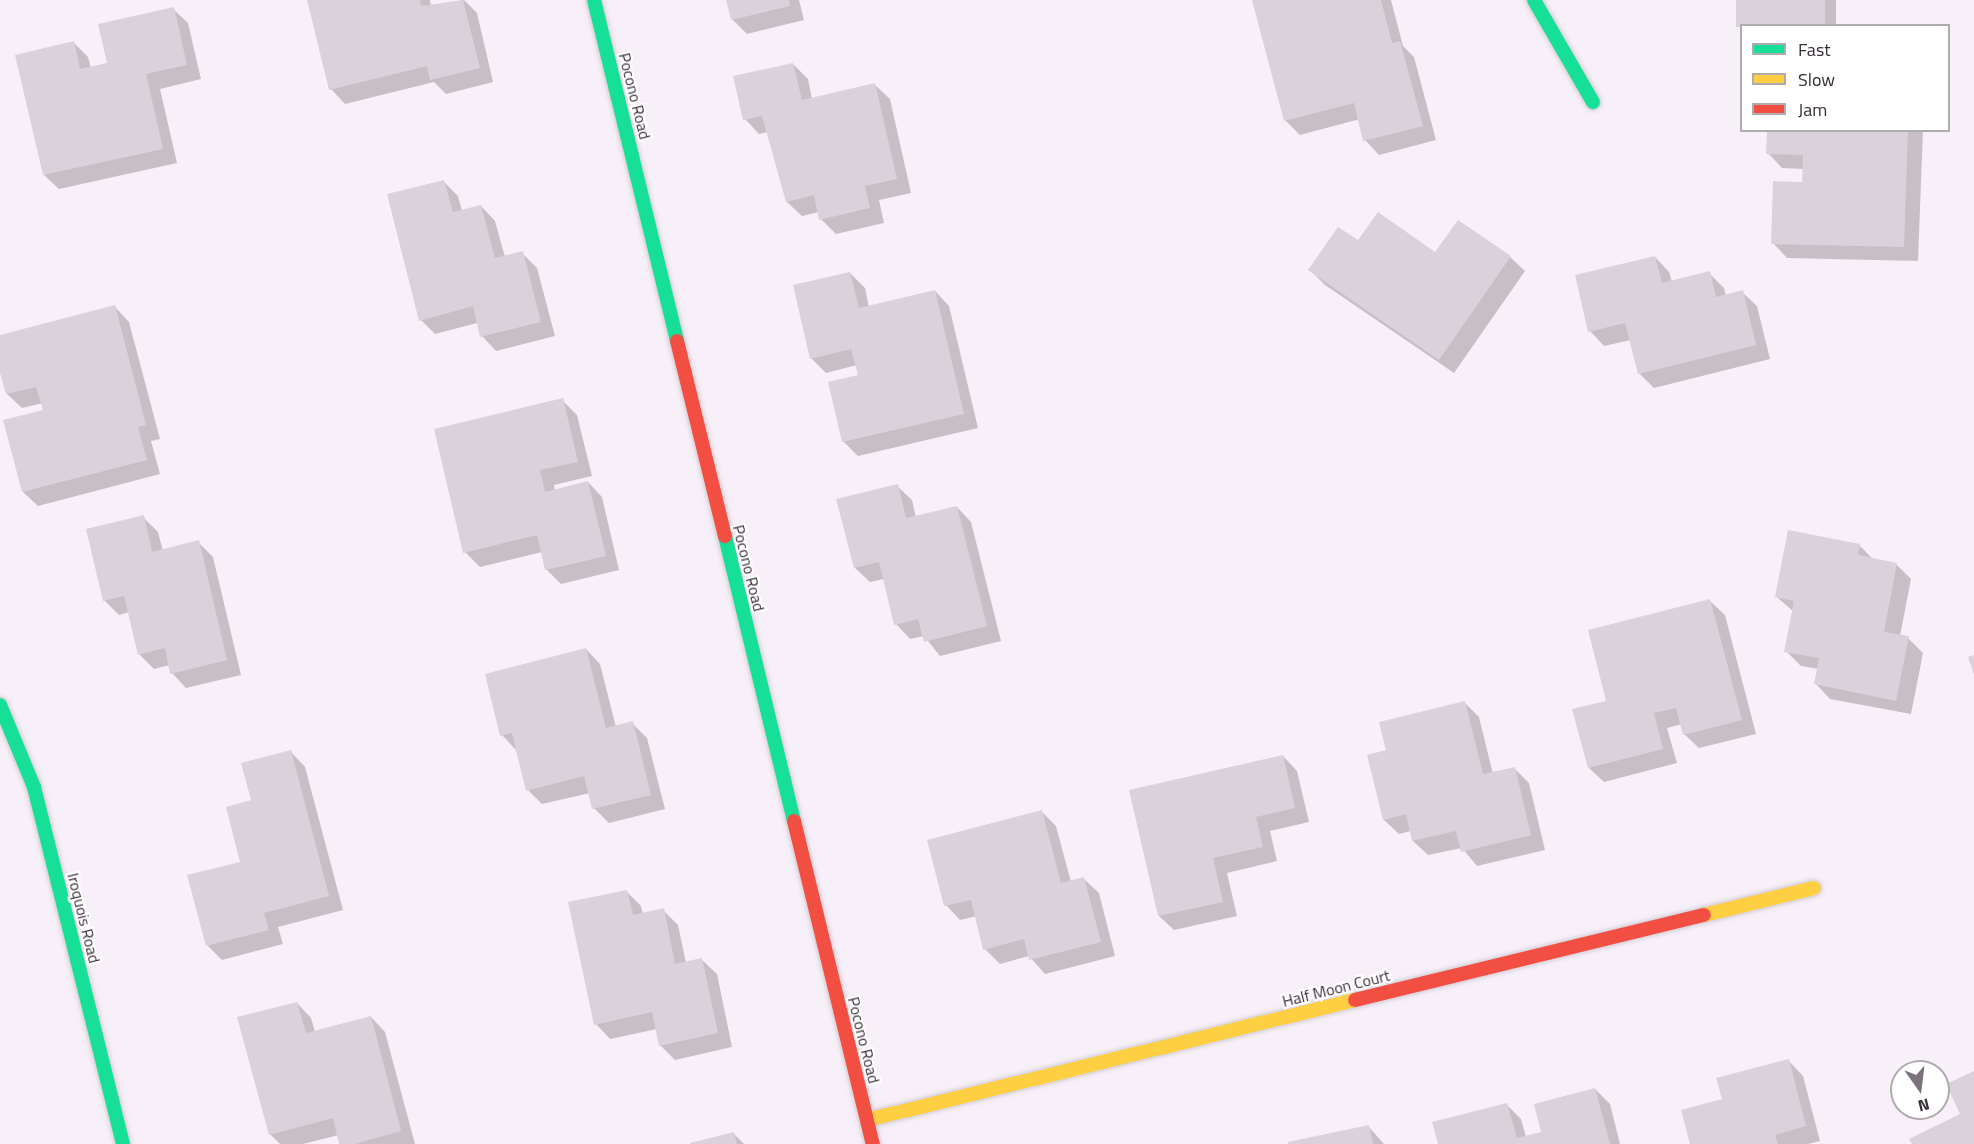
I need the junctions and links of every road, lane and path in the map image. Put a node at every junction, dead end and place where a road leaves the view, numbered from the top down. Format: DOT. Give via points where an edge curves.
graph roads {
  1 [pos="594,0"];
  2 [pos="1534,0"];
  3 [pos="1593,102"];
  4 [pos="0,705"];
  5 [pos="1814,888"];
  6 [pos="867,1120"];
  7 [pos="123,1144"];
  8 [pos="873,1144"];
  1 -- 6 [label="street, Pocono Road"];
  2 -- 3 [label="street"];
  4 -- 7 [label="street, Iroquois Road" via="34,787"];
  5 -- 6 [label="street, Half Moon Court"];
  6 -- 8 [label="street, Pocono Road"];
}
